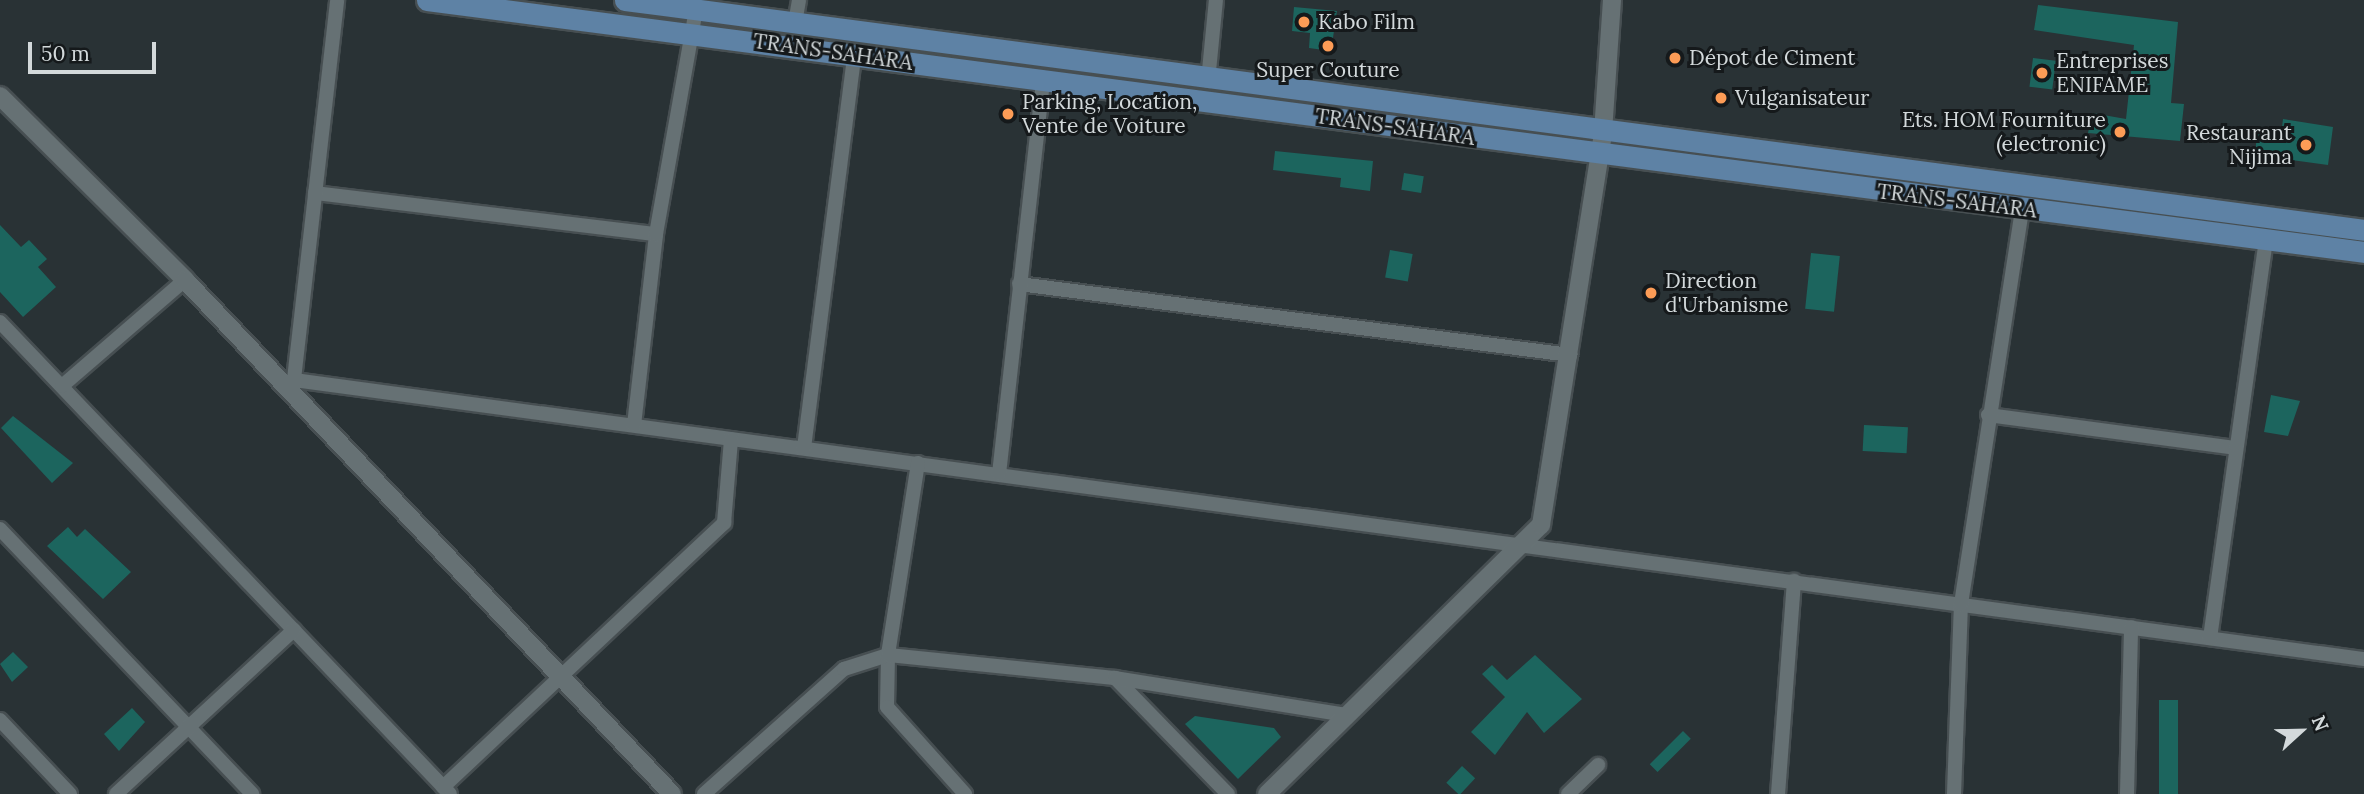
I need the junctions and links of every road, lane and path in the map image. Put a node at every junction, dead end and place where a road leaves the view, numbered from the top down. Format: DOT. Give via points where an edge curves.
graph roads {
  1 [pos="337,0"];
  2 [pos="427,0"];
  3 [pos="625,0"];
  4 [pos="799,0"];
  5 [pos="1216,0"];
  6 [pos="1612,0"];
  7 [pos="696,9"];
  8 [pos="796,23"];
  9 [pos="691,34"];
  10 [pos="853,55"];
  11 [pos="1043,80"];
  12 [pos="1208,81"];
  13 [pos="0,96"];
  14 [pos="1603,132"];
  15 [pos="1599,155"];
  16 [pos="315,193"];
  17 [pos="2022,209"];
  18 [pos="2359,229"];
  19 [pos="656,234"];
  20 [pos="2266,242"];
  21 [pos="2358,252"];
  22 [pos="185,280"];
  23 [pos="1019,284"];
  24 [pos="0,322"];
  25 [pos="1570,355"];
  26 [pos="62,386"];
  27 [pos="293,387"];
  28 [pos="1988,415"];
  29 [pos="634,425"];
  30 [pos="731,439"];
  31 [pos="804,448"];
  32 [pos="2235,448"];
  33 [pos="918,464"];
  34 [pos="999,474"];
  35 [pos="0,529"];
  36 [pos="1521,545"];
  37 [pos="1794,581"];
  38 [pos="1961,604"];
  39 [pos="2131,627"];
  40 [pos="294,630"];
  41 [pos="2210,638"];
  42 [pos="888,655"];
  43 [pos="2364,659"];
  44 [pos="561,677"];
  45 [pos="1115,678"];
  46 [pos="1347,715"];
  47 [pos="0,720"];
  48 [pos="188,727"];
  49 [pos="1598,765"];
  50 [pos="446,790"];
  51 [pos="70,794"];
  52 [pos="116,794"];
  53 [pos="252,794"];
  54 [pos="672,794"];
  55 [pos="704,794"];
  56 [pos="965,794"];
  57 [pos="1228,794"];
  58 [pos="1267,794"];
  59 [pos="1568,794"];
  60 [pos="1779,794"];
  61 [pos="1954,794"];
  62 [pos="2127,794"];
  1 -- 16 [label="street"];
  2 -- 9 [label="main road, TRANS-SAHARA"];
  3 -- 7 [label="main road, TRANS-SAHARA"];
  4 -- 8 [label="street"];
  5 -- 12 [label="street"];
  6 -- 14 [label="street"];
  7 -- 8 [label="main road, TRANS-SAHARA"];
  7 -- 9 [label="street"];
  8 -- 12 [label="main road, TRANS-SAHARA"];
  9 -- 10 [label="main road, TRANS-SAHARA"];
  9 -- 19 [label="street"];
  10 -- 11 [label="main road, TRANS-SAHARA"];
  10 -- 31 [label="street"];
  11 -- 15 [label="main road, TRANS-SAHARA"];
  11 -- 23 [label="street"];
  12 -- 14 [label="main road, TRANS-SAHARA"];
  13 -- 22 [label="street"];
  14 -- 15 [label="street"];
  14 -- 18 [label="main road, TRANS-SAHARA"];
  15 -- 17 [label="main road, TRANS-SAHARA"];
  15 -- 25 [label="street"];
  16 -- 19 [label="street"];
  16 -- 27 [label="street"];
  17 -- 20 [label="main road, TRANS-SAHARA"];
  17 -- 28 [label="street"];
  18 -- 21 [label="main road"];
  19 -- 29 [label="street"];
  20 -- 21 [label="main road, TRANS-SAHARA"];
  20 -- 32 [label="street"];
  22 -- 26 [label="street"];
  22 -- 27 [label="street"];
  23 -- 25 [label="street"];
  23 -- 34 [label="street"];
  24 -- 26 [label="street"];
  25 -- 36 [label="street" via="1541,525"];
  26 -- 40 [label="street"];
  27 -- 29 [label="street"];
  27 -- 44 [label="street"];
  28 -- 32 [label="street"];
  28 -- 38 [label="street"];
  29 -- 30 [label="street"];
  30 -- 31 [label="street"];
  30 -- 44 [label="street" via="724,523"];
  31 -- 33 [label="street"];
  32 -- 41 [label="street"];
  33 -- 34 [label="street"];
  33 -- 42 [label="street"];
  34 -- 36 [label="street"];
  35 -- 48 [label="street"];
  36 -- 37 [label="street"];
  36 -- 46 [label="street"];
  37 -- 38 [label="street"];
  37 -- 60 [label="street"];
  38 -- 39 [label="street"];
  38 -- 61 [label="street"];
  39 -- 41 [label="street"];
  39 -- 62 [label="street"];
  40 -- 48 [label="street"];
  40 -- 50 [label="street"];
  41 -- 43 [label="street"];
  42 -- 45 [label="street"];
  42 -- 55 [label="street" via="844,669"];
  42 -- 56 [label="street" via="887,706"];
  44 -- 50 [label="street"];
  44 -- 54 [label="street"];
  45 -- 46 [label="street"];
  45 -- 57 [label="street"];
  46 -- 58 [label="street"];
  47 -- 51 [label="street"];
  48 -- 52 [label="street"];
  48 -- 53 [label="street"];
  49 -- 59 [label="street"];
}
